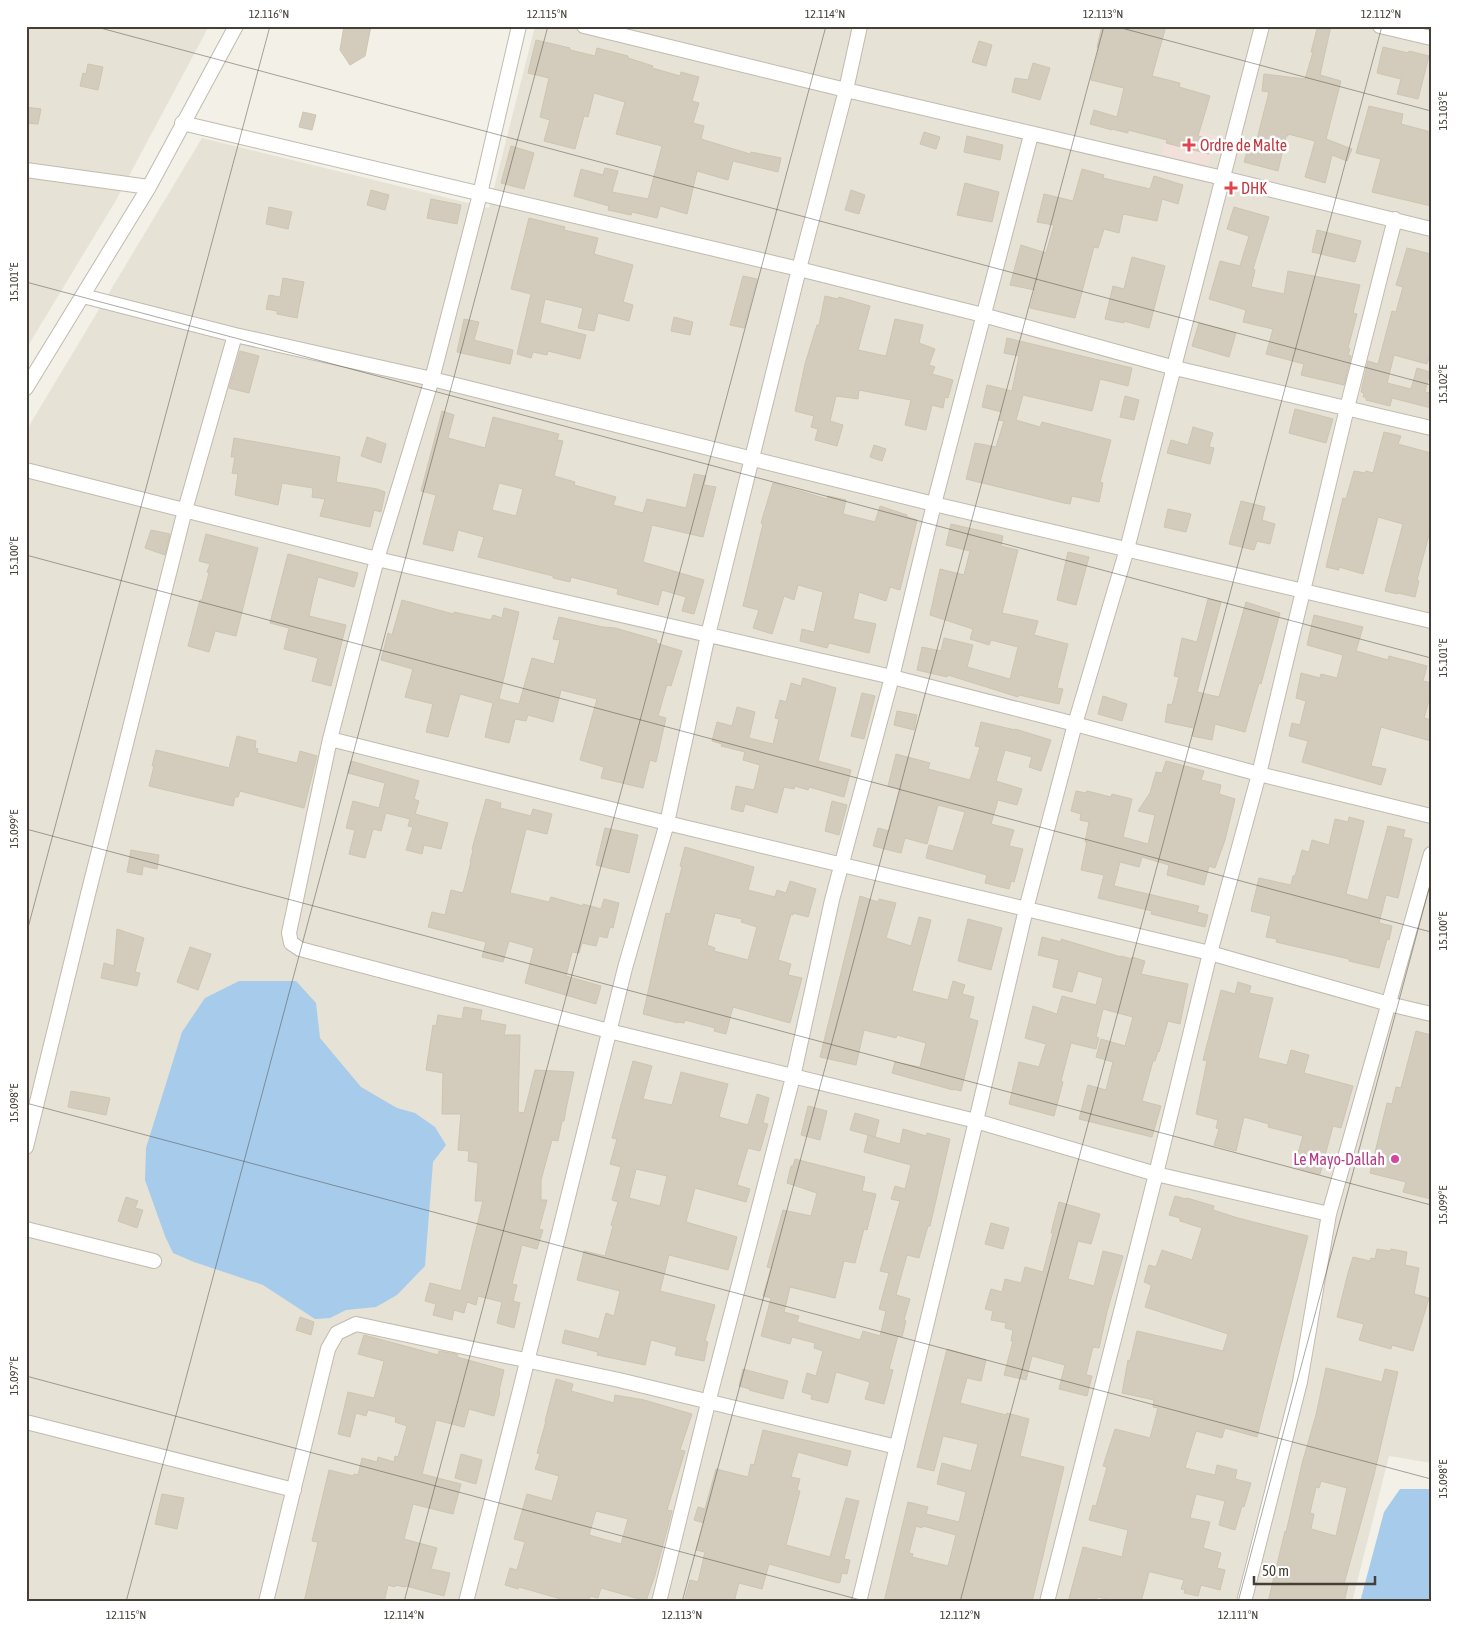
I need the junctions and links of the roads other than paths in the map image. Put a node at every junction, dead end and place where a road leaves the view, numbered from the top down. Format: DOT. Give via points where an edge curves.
graph roads {
  1 [pos="236,26"];
  2 [pos="519,26"];
  3 [pos="584,26"];
  4 [pos="860,26"];
  5 [pos="1262,26"];
  6 [pos="1380,26"];
  7 [pos="1431,38"];
  8 [pos="846,90"];
  9 [pos="182,123"];
  10 [pos="1031,135"];
  11 [pos="26,170"];
  12 [pos="1223,178"];
  13 [pos="149,187"];
  14 [pos="480,194"];
  15 [pos="1395,220"];
  16 [pos="1431,229"];
  17 [pos="799,268"];
  18 [pos="83,296"];
  19 [pos="983,315"];
  20 [pos="235,336"];
  21 [pos="1175,368"];
  22 [pos="432,379"];
  23 [pos="26,388"];
  24 [pos="1347,408"];
  25 [pos="1431,428"];
  26 [pos="752,458"];
  27 [pos="26,470"];
  28 [pos="934,504"];
  29 [pos="185,510"];
  30 [pos="1128,549"];
  31 [pos="377,559"];
  32 [pos="1304,590"];
  33 [pos="1431,621"];
  34 [pos="708,636"];
  35 [pos="892,677"];
  36 [pos="1075,724"];
  37 [pos="330,739"];
  38 [pos="1259,774"];
  39 [pos="1431,816"];
  40 [pos="667,823"];
  41 [pos="1431,854"];
  42 [pos="842,865"];
  43 [pos="1026,909"];
  44 [pos="1210,953"];
  45 [pos="1389,1004"];
  46 [pos="1431,1014"];
  47 [pos="609,1031"];
  48 [pos="793,1077"];
  49 [pos="976,1121"];
  50 [pos="26,1147"];
  51 [pos="1156,1174"];
  52 [pos="1329,1214"];
  53 [pos="26,1229"];
  54 [pos="154,1261"];
  55 [pos="528,1361"];
  56 [pos="708,1402"];
  57 [pos="26,1422"];
  58 [pos="897,1447"];
  59 [pos="294,1490"];
  60 [pos="266,1602"];
  61 [pos="466,1602"];
  62 [pos="659,1602"];
  63 [pos="860,1602"];
  64 [pos="1047,1602"];
  65 [pos="1244,1602"];
  1 -- 9 [label="street"];
  2 -- 14 [label="street"];
  3 -- 8 [label="street"];
  4 -- 8 [label="street"];
  5 -- 12 [label="street"];
  6 -- 7 [label="street"];
  8 -- 10 [label="street"];
  8 -- 17 [label="street"];
  9 -- 13 [label="street"];
  9 -- 14 [label="street"];
  10 -- 12 [label="street"];
  10 -- 19 [label="street"];
  11 -- 13 [label="street"];
  12 -- 15 [label="street"];
  12 -- 21 [label="street"];
  13 -- 18 [label="street"];
  14 -- 17 [label="street"];
  14 -- 22 [label="street"];
  15 -- 16 [label="street"];
  15 -- 24 [label="street"];
  17 -- 19 [label="street"];
  17 -- 26 [label="street"];
  18 -- 20 [label="street"];
  18 -- 23 [label="street"];
  19 -- 21 [label="street"];
  19 -- 28 [label="street"];
  20 -- 22 [label="street"];
  20 -- 29 [label="street"];
  21 -- 24 [label="street"];
  21 -- 30 [label="street"];
  22 -- 26 [label="street"];
  22 -- 31 [label="street"];
  24 -- 25 [label="street"];
  24 -- 32 [label="street"];
  26 -- 28 [label="street"];
  26 -- 34 [label="street"];
  27 -- 29 [label="street"];
  28 -- 30 [label="street"];
  28 -- 35 [label="street"];
  29 -- 31 [label="street"];
  29 -- 50 [label="street"];
  30 -- 32 [label="street"];
  30 -- 36 [label="street"];
  31 -- 34 [label="street"];
  31 -- 37 [label="street"];
  32 -- 33 [label="street"];
  32 -- 38 [label="street"];
  34 -- 35 [label="street"];
  34 -- 40 [label="street"];
  35 -- 36 [label="street"];
  35 -- 42 [label="street"];
  36 -- 38 [label="street"];
  36 -- 43 [label="street"];
  37 -- 40 [label="street"];
  37 -- 47 [label="street" via="289,933 292,943 300,949"];
  38 -- 39 [label="street"];
  38 -- 44 [label="street"];
  40 -- 42 [label="street"];
  40 -- 47 [label="street"];
  41 -- 45 [label="street"];
  42 -- 43 [label="street"];
  42 -- 48 [label="street"];
  43 -- 44 [label="street"];
  43 -- 49 [label="street"];
  44 -- 45 [label="street"];
  44 -- 51 [label="street"];
  45 -- 46 [label="street"];
  45 -- 52 [label="street"];
  47 -- 48 [label="street"];
  47 -- 55 [label="street"];
  48 -- 49 [label="street"];
  48 -- 56 [label="street"];
  49 -- 51 [label="street"];
  49 -- 58 [label="street"];
  51 -- 52 [label="street"];
  51 -- 64 [label="street"];
  52 -- 65 [label="street" via="1300,1382"];
  53 -- 54 [label="street"];
  55 -- 56 [label="street"];
  55 -- 59 [label="street" via="356,1324 337,1333 328,1349"];
  55 -- 61 [label="street"];
  56 -- 58 [label="street"];
  56 -- 62 [label="street"];
  57 -- 59 [label="street"];
  58 -- 63 [label="street"];
  59 -- 60 [label="street"];
}
